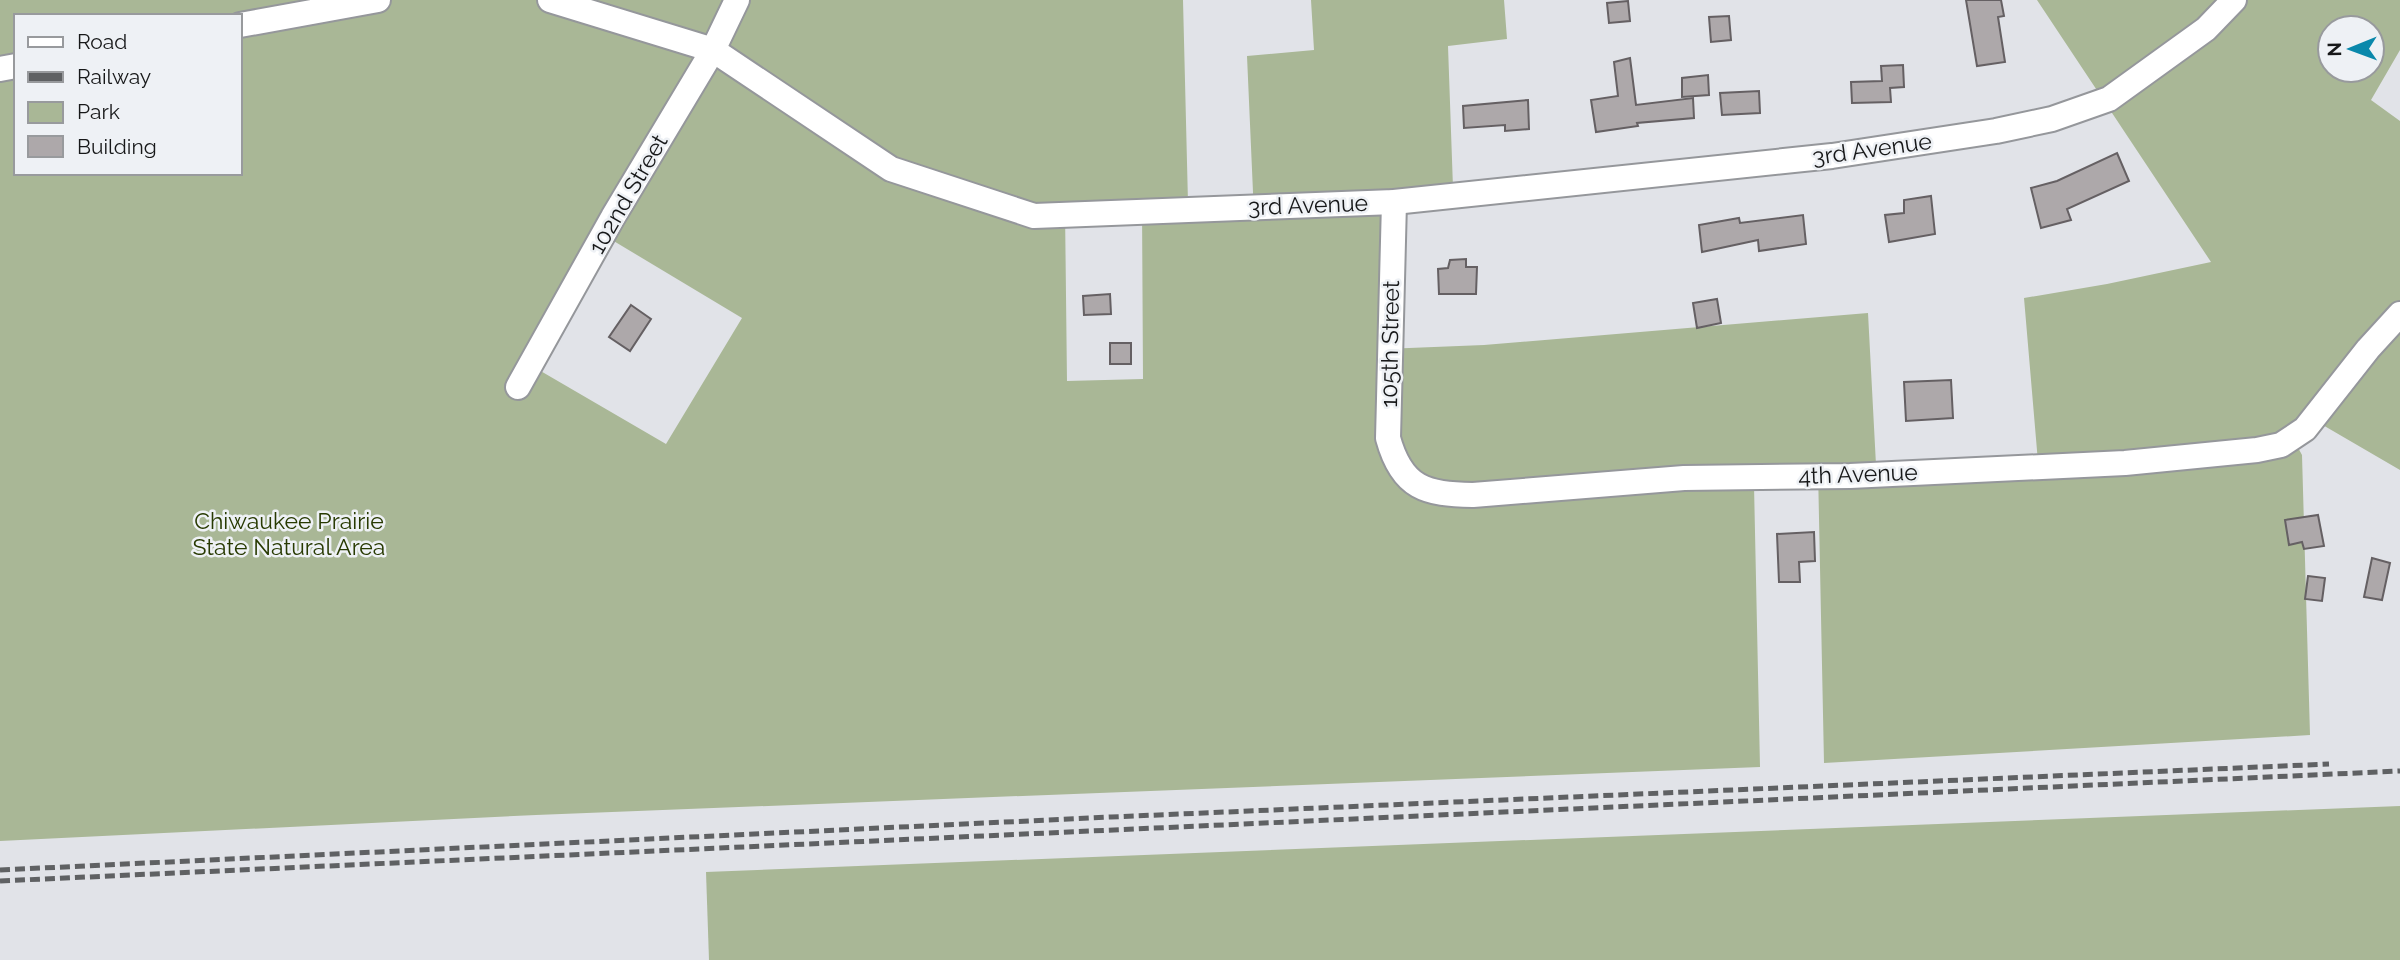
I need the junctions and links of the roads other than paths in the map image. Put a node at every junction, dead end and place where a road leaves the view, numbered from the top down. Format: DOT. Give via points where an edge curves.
graph roads {
  1 [pos="378,0"];
  2 [pos="550,0"];
  3 [pos="737,0"];
  4 [pos="2234,0"];
  5 [pos="242,25"];
  6 [pos="713,50"];
  7 [pos="1394,202"];
  8 [pos="2400,314"];
  9 [pos="518,387"];
  10 [pos="1409,479"];
  1 -- 5 [label="street"];
  2 -- 6 [label="street, 3rd Avenue"];
  3 -- 6 [label="street, 102nd Street"];
  4 -- 7 [label="street, 3rd Avenue" via="2206,29 2109,99 2052,119 1832,156"];
  6 -- 7 [label="street, 3rd Avenue" via="891,170 1034,216"];
  6 -- 9 [label="street, 102nd Street"];
  7 -- 10 [label="street, 105th Street" via="1388,438 1399,468"];
  8 -- 10 [label="street, 4th Avenue" via="2305,429 2281,444 2257,450 2125,463 1684,478 1474,495 1433,493"];
}
